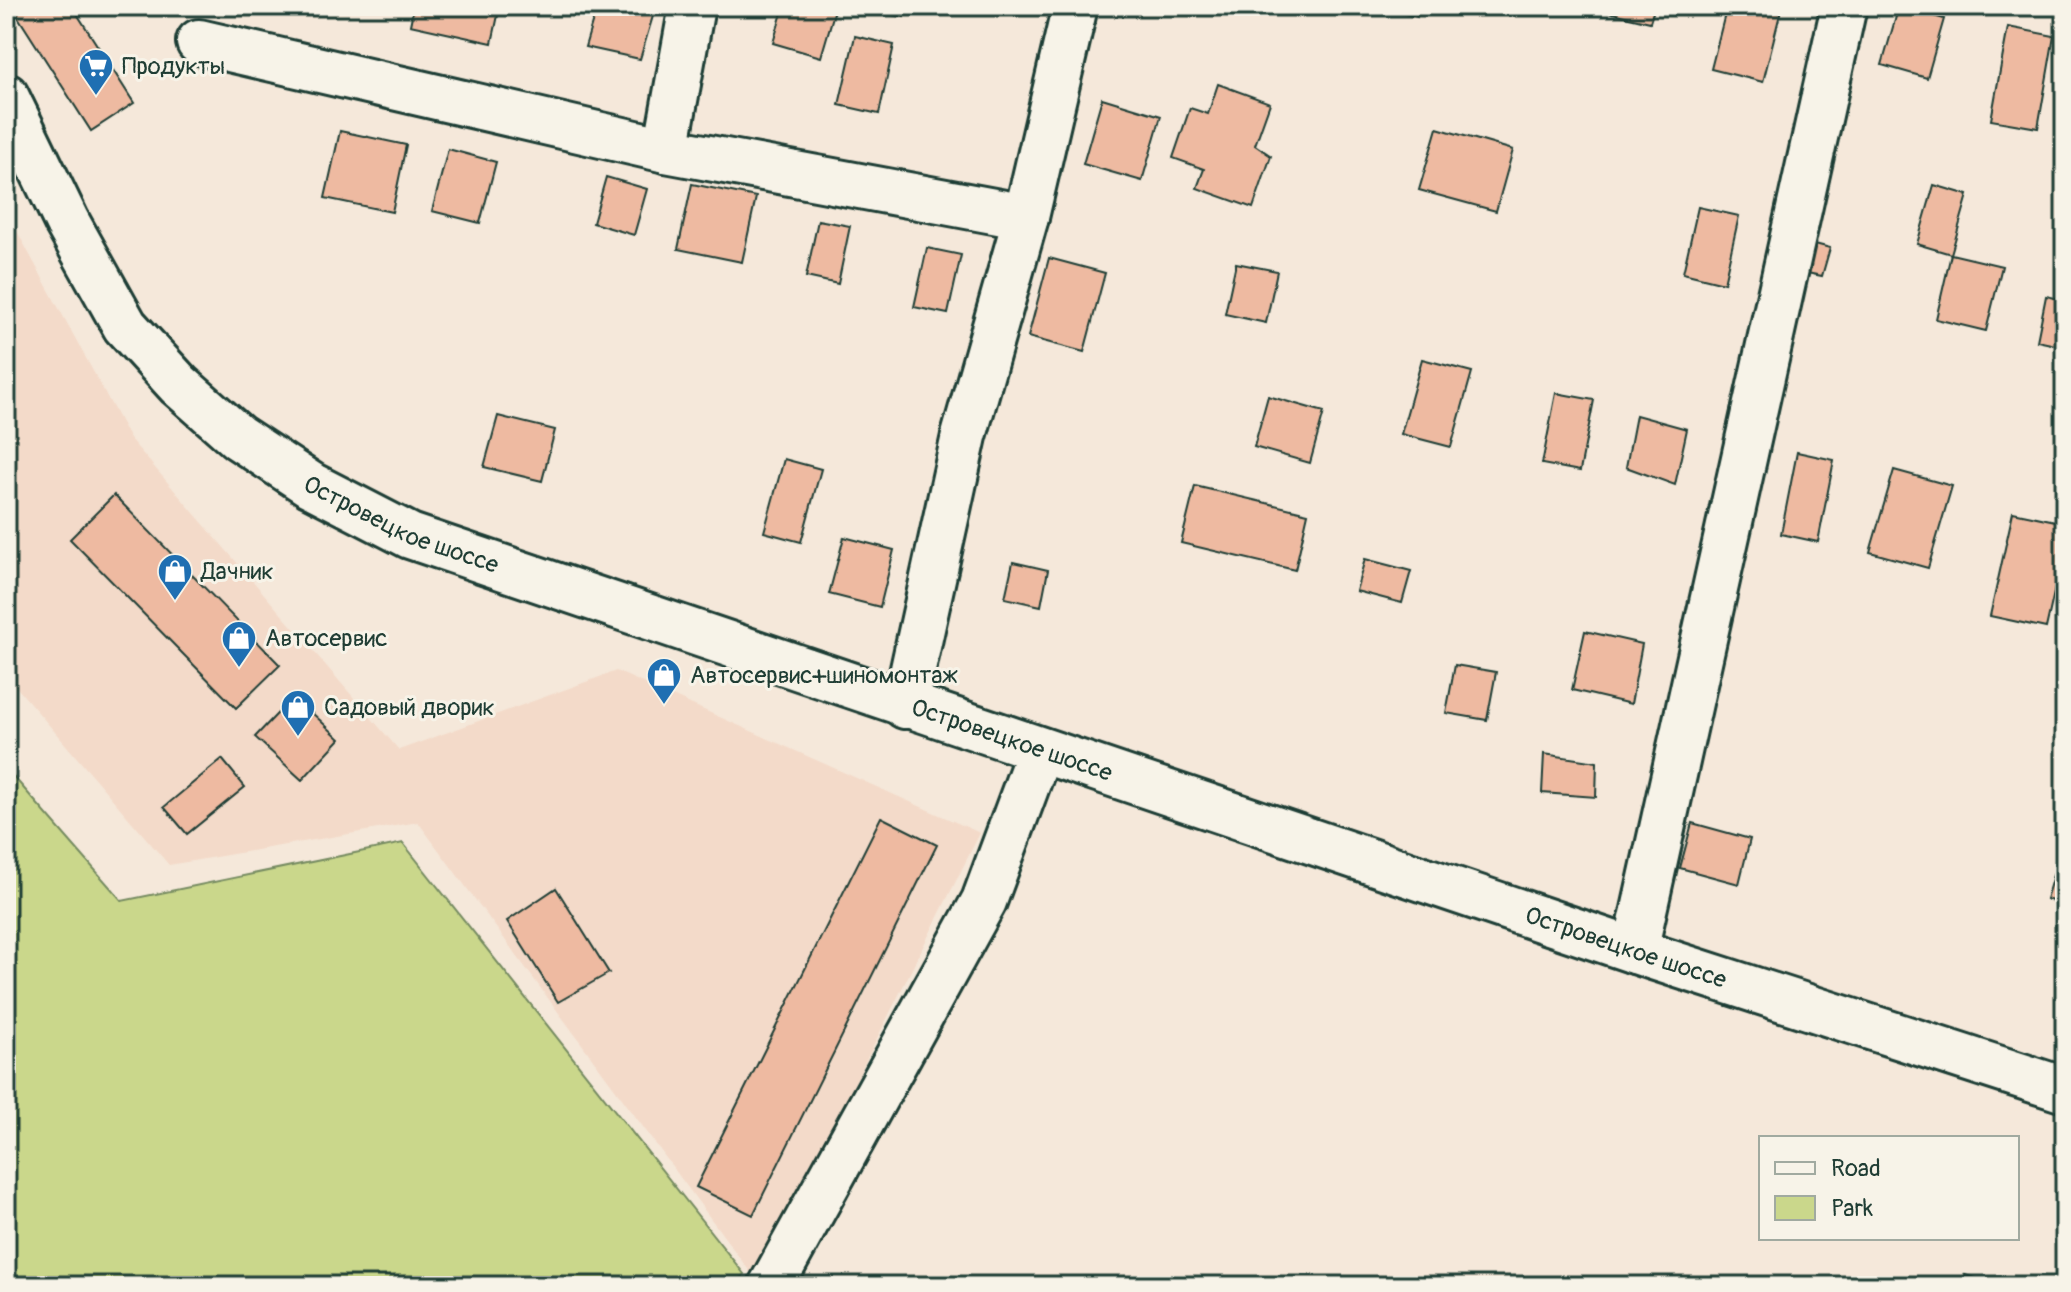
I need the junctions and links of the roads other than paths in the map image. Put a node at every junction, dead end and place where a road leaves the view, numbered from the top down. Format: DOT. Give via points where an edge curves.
graph roads {
  1 [pos="692,6"];
  2 [pos="1075,6"];
  3 [pos="1844,6"];
  4 [pos="199,42"];
  5 [pos="6,96"];
  6 [pos="666,150"];
  7 [pos="1026,217"];
  8 [pos="905,706"];
  9 [pos="1040,750"];
  10 [pos="1635,951"];
  11 [pos="2065,1090"];
  12 [pos="771,1286"];
  1 -- 6 [label="street"];
  2 -- 7 [label="street"];
  3 -- 10 [label="street"];
  4 -- 6 [label="street"];
  5 -- 8 [label="street, Островецкое шоссе" via="125,326 179,385 238,437 311,485 410,536"];
  6 -- 7 [label="street"];
  7 -- 8 [label="street" via="964,436"];
  8 -- 9 [label="street, Островецкое шоссе"];
  9 -- 10 [label="street, Островецкое шоссе"];
  9 -- 12 [label="street" via="984,901"];
  10 -- 11 [label="street, Островецкое шоссе"];
}
